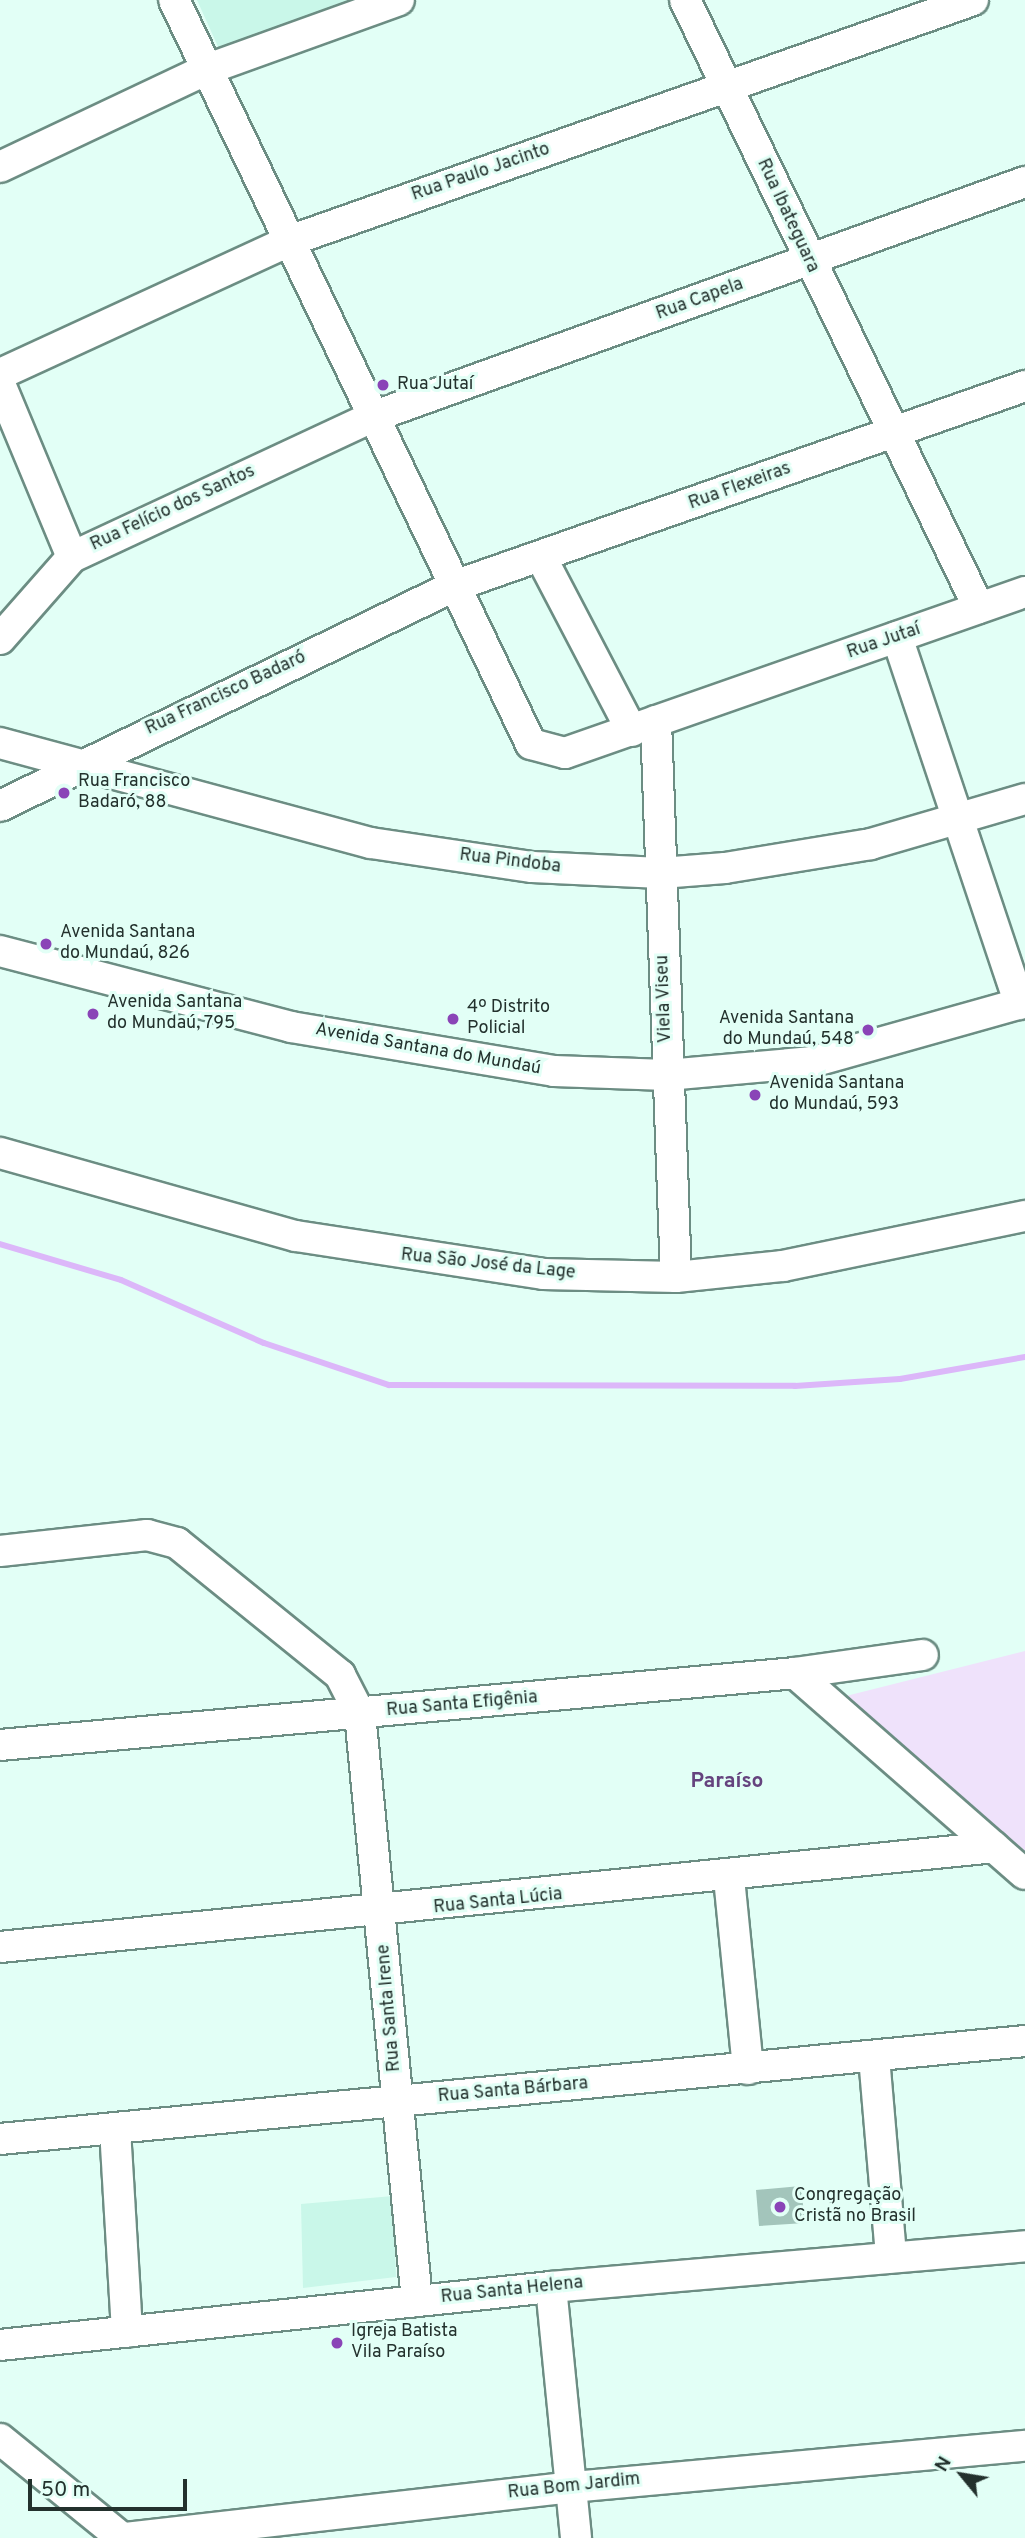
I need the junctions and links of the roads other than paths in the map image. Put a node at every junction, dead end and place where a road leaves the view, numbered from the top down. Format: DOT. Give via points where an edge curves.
graph roads {
  1 [pos="174,0"];
  2 [pos="399,0"];
  3 [pos="685,0"];
  4 [pos="973,0"];
  5 [pos="205,70"];
  6 [pos="727,87"];
  7 [pos="0,167"];
  8 [pos="1025,182"];
  9 [pos="292,240"];
  10 [pos="807,261"];
  11 [pos="0,374"];
  12 [pos="0,384"];
  13 [pos="1025,386"];
  14 [pos="375,416"];
  15 [pos="891,431"];
  16 [pos="72,557"];
  17 [pos="542,559"];
  18 [pos="454,586"];
  19 [pos="1025,592"];
  20 [pos="979,608"];
  21 [pos="897,637"];
  22 [pos="0,639"];
  23 [pos="644,726"];
  24 [pos="0,743"];
  25 [pos="78,765"];
  26 [pos="1025,799"];
  27 [pos="0,806"];
  28 [pos="962,822"];
  29 [pos="661,873"];
  30 [pos="0,951"];
  31 [pos="1022,1003"];
  32 [pos="667,1075"];
  33 [pos="0,1153"];
  34 [pos="1025,1216"];
  35 [pos="676,1277"];
  36 [pos="0,1551"];
  37 [pos="923,1655"];
  38 [pos="795,1673"];
  39 [pos="360,1714"];
  40 [pos="0,1745"];
  41 [pos="994,1847"];
  42 [pos="1025,1874"];
  43 [pos="729,1878"];
  44 [pos="382,1913"];
  45 [pos="0,1947"];
  46 [pos="1025,2041"];
  47 [pos="874,2057"];
  48 [pos="748,2069"];
  49 [pos="397,2102"];
  50 [pos="115,2129"];
  51 [pos="0,2139"];
  52 [pos="1025,2251"];
  53 [pos="891,2257"];
  54 [pos="551,2287"];
  55 [pos="416,2301"];
  56 [pos="127,2332"];
  57 [pos="1,2346"];
  58 [pos="0,2439"];
  59 [pos="1025,2446"];
  60 [pos="572,2487"];
  61 [pos="123,2538"];
  62 [pos="576,2538"];
  1 -- 5 [label="street, Rua Jutaí"];
  2 -- 5 [label="street"];
  3 -- 6 [label="street, Rua Ibateguara"];
  4 -- 6 [label="street, Rua Paulo Jacinto"];
  5 -- 7 [label="street"];
  5 -- 9 [label="street, Rua Jutaí"];
  6 -- 9 [label="street, Rua Paulo Jacinto"];
  6 -- 10 [label="street, Rua Ibateguara"];
  8 -- 10 [label="street, Rua Capela"];
  9 -- 11 [label="street, Rua Paulo Jacinto"];
  9 -- 14 [label="street, Rua Jutaí"];
  10 -- 14 [label="street, Rua Capela"];
  10 -- 15 [label="street, Rua Ibateguara"];
  12 -- 16 [label="street"];
  13 -- 15 [label="street, Rua Flexeiras"];
  14 -- 16 [label="street, Rua Felício dos Santos"];
  14 -- 18 [label="street, Rua Jutaí"];
  15 -- 17 [label="street, Rua Flexeiras"];
  15 -- 20 [label="street, Rua Ibateguara"];
  16 -- 22 [label="street, Rua Felício dos Santos"];
  17 -- 18 [label="street, Rua Flexeiras"];
  17 -- 23 [label="street, Viela Viseu"];
  18 -- 23 [label="street, Rua Jutaí" via="531,744 565,753"];
  18 -- 25 [label="street, Rua Francisco Badaró"];
  19 -- 20 [label="street, Rua Jutaí"];
  20 -- 21 [label="street, Rua Jutaí"];
  21 -- 23 [label="street, Rua Jutaí"];
  21 -- 28 [label="street"];
  23 -- 29 [label="street, Viela Viseu"];
  24 -- 25 [label="street, Rua Pindoba"];
  25 -- 27 [label="street, Rua Francisco Badaró"];
  25 -- 29 [label="street, Rua Pindoba" via="371,843 532,867"];
  26 -- 28 [label="street, Rua Pindoba"];
  28 -- 29 [label="street, Rua Pindoba" via="858,846"];
  28 -- 31 [label="street"];
  29 -- 32 [label="street, Viela Viseu"];
  30 -- 32 [label="street, Avenida Santana do Mundaú" via="291,1027 428,1054 554,1071"];
  31 -- 32 [label="street, Avenida Santana do Mundaú" via="812,1062"];
  32 -- 35 [label="street, Viela Viseu"];
  33 -- 35 [label="street, Rua São José da Lage" via="296,1236 397,1255 543,1274"];
  34 -- 35 [label="street, Rua São José da Lage" via="783,1266"];
  36 -- 39 [label="street" via="147,1535 177,1543 340,1675"];
  37 -- 38 [label="street, Rua Santa Efigênia"];
  38 -- 39 [label="street, Rua Santa Efigênia"];
  38 -- 41 [label="street"];
  39 -- 40 [label="street, Rua Santa Efigênia"];
  39 -- 44 [label="street, Rua Santa Irene"];
  41 -- 42 [label="street"];
  41 -- 43 [label="street, Rua Santa Lúcia"];
  43 -- 44 [label="street, Rua Santa Lúcia"];
  43 -- 48 [label="street"];
  44 -- 45 [label="street, Rua Santa Lúcia"];
  44 -- 49 [label="street, Rua Santa Irene"];
  46 -- 47 [label="street, Rua Santa Bárbara"];
  47 -- 48 [label="street, Rua Santa Bárbara"];
  47 -- 53 [label="street"];
  48 -- 49 [label="street, Rua Santa Bárbara"];
  49 -- 50 [label="street, Rua Santa Bárbara"];
  49 -- 55 [label="street, Rua Santa Irene"];
  50 -- 51 [label="street, Rua Santa Bárbara"];
  50 -- 56 [label="street"];
  52 -- 53 [label="street, Rua Santa Helena"];
  53 -- 54 [label="street, Rua Santa Helena"];
  54 -- 55 [label="street, Rua Santa Helena"];
  54 -- 60 [label="street"];
  55 -- 56 [label="street, Rua Santa Helena"];
  56 -- 57 [label="street, Rua Santa Helena"];
  58 -- 61 [label="street"];
  59 -- 60 [label="street, Rua Bom Jardim"];
  60 -- 61 [label="street, Rua Bom Jardim"];
  60 -- 62 [label="street"];
}
